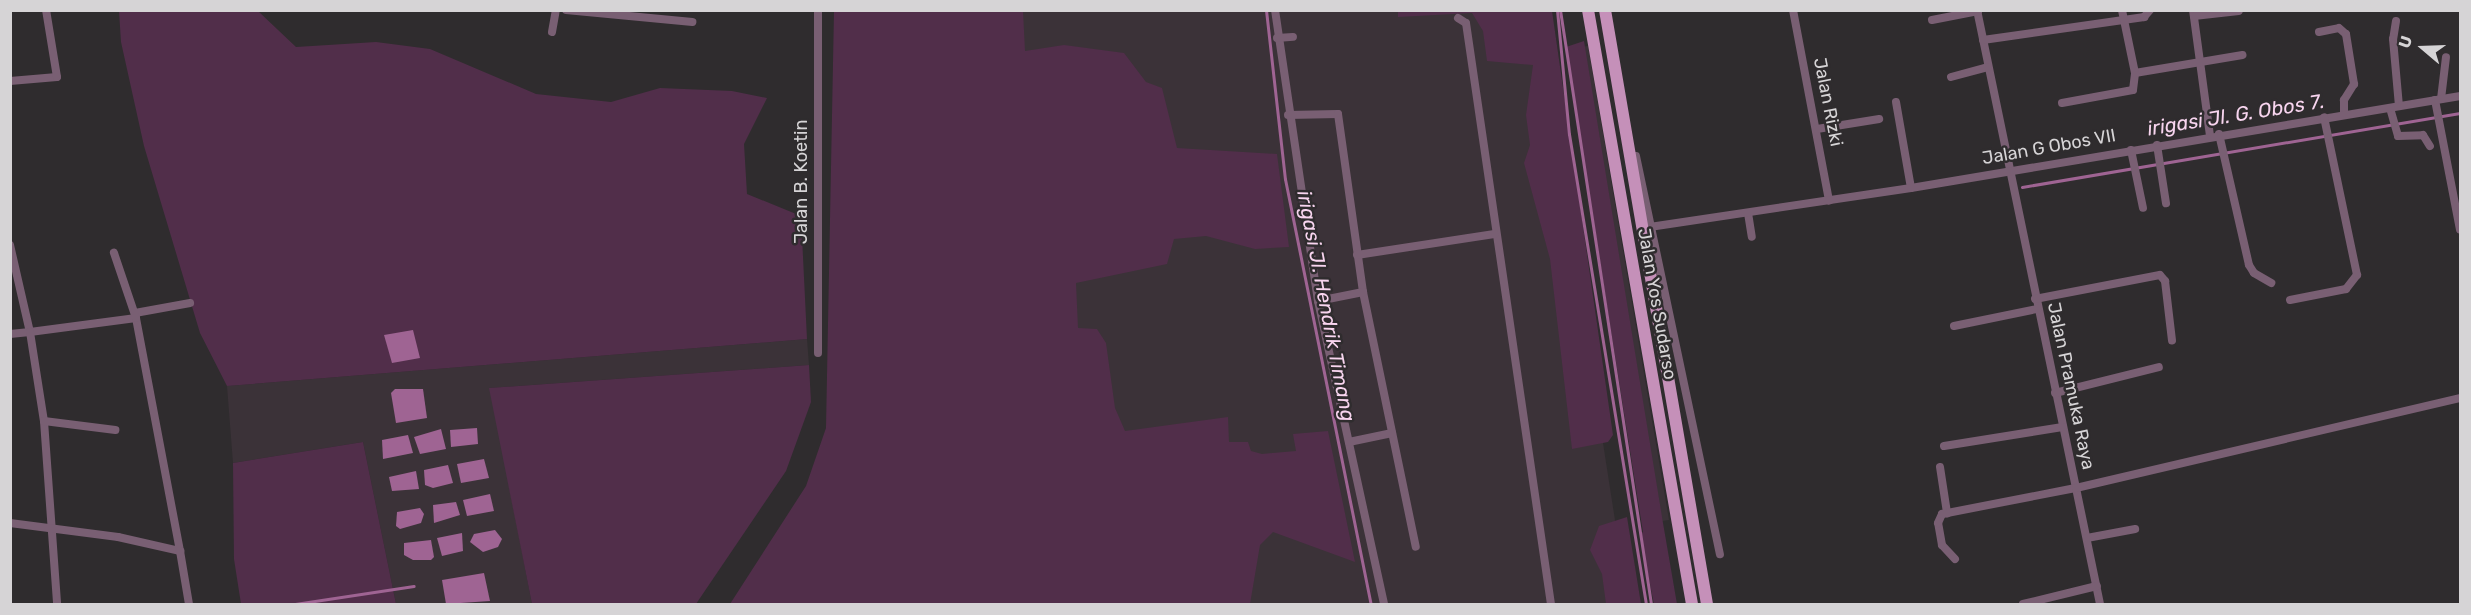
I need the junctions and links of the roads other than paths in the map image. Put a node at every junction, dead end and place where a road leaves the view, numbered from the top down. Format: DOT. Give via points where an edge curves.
graph roads {
  1 [pos="46,10"];
  2 [pos="556,10"];
  3 [pos="566,10"];
  4 [pos="818,10"];
  5 [pos="1275,10"];
  6 [pos="1588,10"];
  7 [pos="1605,10"];
  8 [pos="1793,10"];
  9 [pos="2122,10"];
  10 [pos="2150,10"];
  11 [pos="1977,11"];
  12 [pos="2239,11"];
  13 [pos="634,13"];
  14 [pos="2193,13"];
  15 [pos="1458,18"];
  16 [pos="1932,20"];
  17 [pos="2124,20"];
  18 [pos="2396,21"];
  19 [pos="692,22"];
  20 [pos="1608,28"];
  21 [pos="1591,30"];
  22 [pos="552,32"];
  23 [pos="2319,32"];
  24 [pos="1293,37"];
  25 [pos="1277,38"];
  26 [pos="1983,40"];
  27 [pos="2243,55"];
  28 [pos="2446,57"];
  29 [pos="2200,61"];
  30 [pos="1988,67"];
  31 [pos="2135,73"];
  32 [pos="1951,77"];
  33 [pos="10,81"];
  34 [pos="2460,96"];
  35 [pos="2438,100"];
  36 [pos="1896,102"];
  37 [pos="2062,103"];
  38 [pos="2395,107"];
  39 [pos="2344,114"];
  40 [pos="1288,115"];
  41 [pos="2324,117"];
  42 [pos="1879,119"];
  43 [pos="1817,129"];
  44 [pos="2219,134"];
  45 [pos="2210,136"];
  46 [pos="2157,145"];
  47 [pos="2430,146"];
  48 [pos="2131,150"];
  49 [pos="2008,171"];
  50 [pos="1911,188"];
  51 [pos="1829,201"];
  52 [pos="2166,203"];
  53 [pos="2144,208"];
  54 [pos="1748,213"];
  55 [pos="2459,215"];
  56 [pos="1643,228"];
  57 [pos="2460,230"];
  58 [pos="1494,234"];
  59 [pos="1752,237"];
  60 [pos="10,245"];
  61 [pos="114,253"];
  62 [pos="1357,255"];
  63 [pos="2271,283"];
  64 [pos="1363,292"];
  65 [pos="2035,299"];
  66 [pos="2290,300"];
  67 [pos="1318,301"];
  68 [pos="190,303"];
  69 [pos="2037,309"];
  70 [pos="136,315"];
  71 [pos="1954,326"];
  72 [pos="30,332"];
  73 [pos="10,334"];
  74 [pos="2172,341"];
  75 [pos="818,354"];
  76 [pos="2159,367"];
  77 [pos="2055,393"];
  78 [pos="2460,398"];
  79 [pos="44,421"];
  80 [pos="2062,427"];
  81 [pos="115,430"];
  82 [pos="1392,433"];
  83 [pos="1679,437"];
  84 [pos="1663,441"];
  85 [pos="1349,442"];
  86 [pos="1944,446"];
  87 [pos="1940,467"];
  88 [pos="2076,488"];
  89 [pos="1947,513"];
  90 [pos="10,523"];
  91 [pos="2135,529"];
  92 [pos="51,531"];
  93 [pos="2087,538"];
  94 [pos="1416,547"];
  95 [pos="180,551"];
  96 [pos="1720,554"];
  97 [pos="1955,559"];
  98 [pos="2097,586"];
  99 [pos="2044,602"];
  100 [pos="57,604"];
  101 [pos="189,604"];
  102 [pos="1384,604"];
  103 [pos="1551,604"];
  104 [pos="1692,604"];
  105 [pos="1707,604"];
  106 [pos="2023,604"];
  107 [pos="2100,604"];
  1 -- 33 [label="street" via="57,77"];
  2 -- 22 [label="street"];
  3 -- 13 [label="street"];
  4 -- 75 [label="street, Jalan B. Koetin"];
  5 -- 25 [label="street"];
  6 -- 21 [label="main road, Jalan Yos Sudarso"];
  7 -- 20 [label="main road, Jalan Yos Sudarso"];
  7 -- 96 [label="street"];
  8 -- 43 [label="street, Jalan Rizki"];
  9 -- 17 [label="street"];
  10 -- 17 [label="street" via="2144,17"];
  11 -- 16 [label="street"];
  11 -- 26 [label="street, Jalan Pramuka Raya"];
  12 -- 14 [label="street"];
  13 -- 19 [label="street"];
  14 -- 29 [label="street"];
  15 -- 58 [label="street" via="1466,23"];
  17 -- 26 [label="street"];
  17 -- 31 [label="street"];
  18 -- 38 [label="street"];
  20 -- 21 [label="main road"];
  20 -- 56 [label="main road, Jalan Yos Sudarso"];
  21 -- 84 [label="main road, Jalan Yos Sudarso"];
  23 -- 39 [label="street" via="2339,28 2346,34 2354,84 2344,100"];
  24 -- 25 [label="street"];
  25 -- 40 [label="street"];
  26 -- 30 [label="street, Jalan Pramuka Raya"];
  27 -- 29 [label="street"];
  28 -- 35 [label="street"];
  29 -- 31 [label="street"];
  29 -- 45 [label="street"];
  30 -- 32 [label="street"];
  30 -- 49 [label="street, Jalan Pramuka Raya"];
  31 -- 37 [label="street" via="2135,86 2130,93"];
  34 -- 35 [label="street, Jalan G Obos VII"];
  35 -- 38 [label="street, Jalan G Obos VII"];
  35 -- 55 [label="street"];
  36 -- 50 [label="street"];
  38 -- 39 [label="street, Jalan G Obos VII"];
  38 -- 47 [label="street" via="2398,136 2423,135"];
  39 -- 41 [label="street, Jalan G Obos VII"];
  40 -- 62 [label="street" via="1338,114"];
  40 -- 67 [label="street"];
  41 -- 44 [label="street, Jalan G Obos VII"];
  41 -- 66 [label="street" via="2356,281 2346,289"];
  42 -- 43 [label="street"];
  43 -- 51 [label="street, Jalan Rizki"];
  44 -- 45 [label="street, Jalan G Obos VII"];
  44 -- 63 [label="street" via="2249,265 2254,273"];
  45 -- 46 [label="street, Jalan G Obos VII"];
  46 -- 48 [label="street, Jalan G Obos VII"];
  46 -- 52 [label="street"];
  48 -- 49 [label="street, Jalan G Obos VII"];
  48 -- 53 [label="street"];
  49 -- 50 [label="street, Jalan G Obos VII"];
  49 -- 65 [label="street, Jalan Pramuka Raya"];
  50 -- 51 [label="street, Jalan G Obos VII"];
  51 -- 54 [label="street, Jalan G Obos VII"];
  54 -- 56 [label="street, Jalan G Obos VII"];
  54 -- 59 [label="street"];
  55 -- 57 [label="street"];
  56 -- 83 [label="main road, Jalan Yos Sudarso"];
  58 -- 62 [label="street"];
  58 -- 103 [label="street"];
  60 -- 72 [label="street"];
  61 -- 70 [label="street"];
  62 -- 64 [label="street"];
  64 -- 67 [label="street"];
  64 -- 82 [label="street"];
  65 -- 69 [label="street, Jalan Pramuka Raya"];
  65 -- 74 [label="street" via="2160,275 2165,281"];
  67 -- 85 [label="street"];
  68 -- 70 [label="street"];
  69 -- 71 [label="street"];
  69 -- 77 [label="street, Jalan Pramuka Raya"];
  70 -- 72 [label="street"];
  70 -- 95 [label="street"];
  72 -- 73 [label="street"];
  72 -- 79 [label="street"];
  76 -- 77 [label="street"];
  77 -- 80 [label="street, Jalan Pramuka Raya"];
  78 -- 88 [label="street, Jalan Pramuka Raya"];
  79 -- 81 [label="street"];
  79 -- 92 [label="street"];
  80 -- 86 [label="street"];
  80 -- 88 [label="street, Jalan Pramuka Raya"];
  82 -- 85 [label="street"];
  82 -- 94 [label="street"];
  83 -- 84 [label="main road"];
  83 -- 105 [label="main road, Jalan Yos Sudarso"];
  84 -- 104 [label="main road, Jalan Yos Sudarso"];
  85 -- 102 [label="street"];
  87 -- 89 [label="street"];
  88 -- 89 [label="street"];
  88 -- 93 [label="street"];
  89 -- 97 [label="street" via="1938,523 1944,549"];
  90 -- 92 [label="street"];
  91 -- 93 [label="street"];
  92 -- 95 [label="street" via="118,537"];
  92 -- 100 [label="street"];
  93 -- 98 [label="street"];
  95 -- 101 [label="street"];
  98 -- 99 [label="street"];
  98 -- 107 [label="street"];
  99 -- 106 [label="street"];
}
